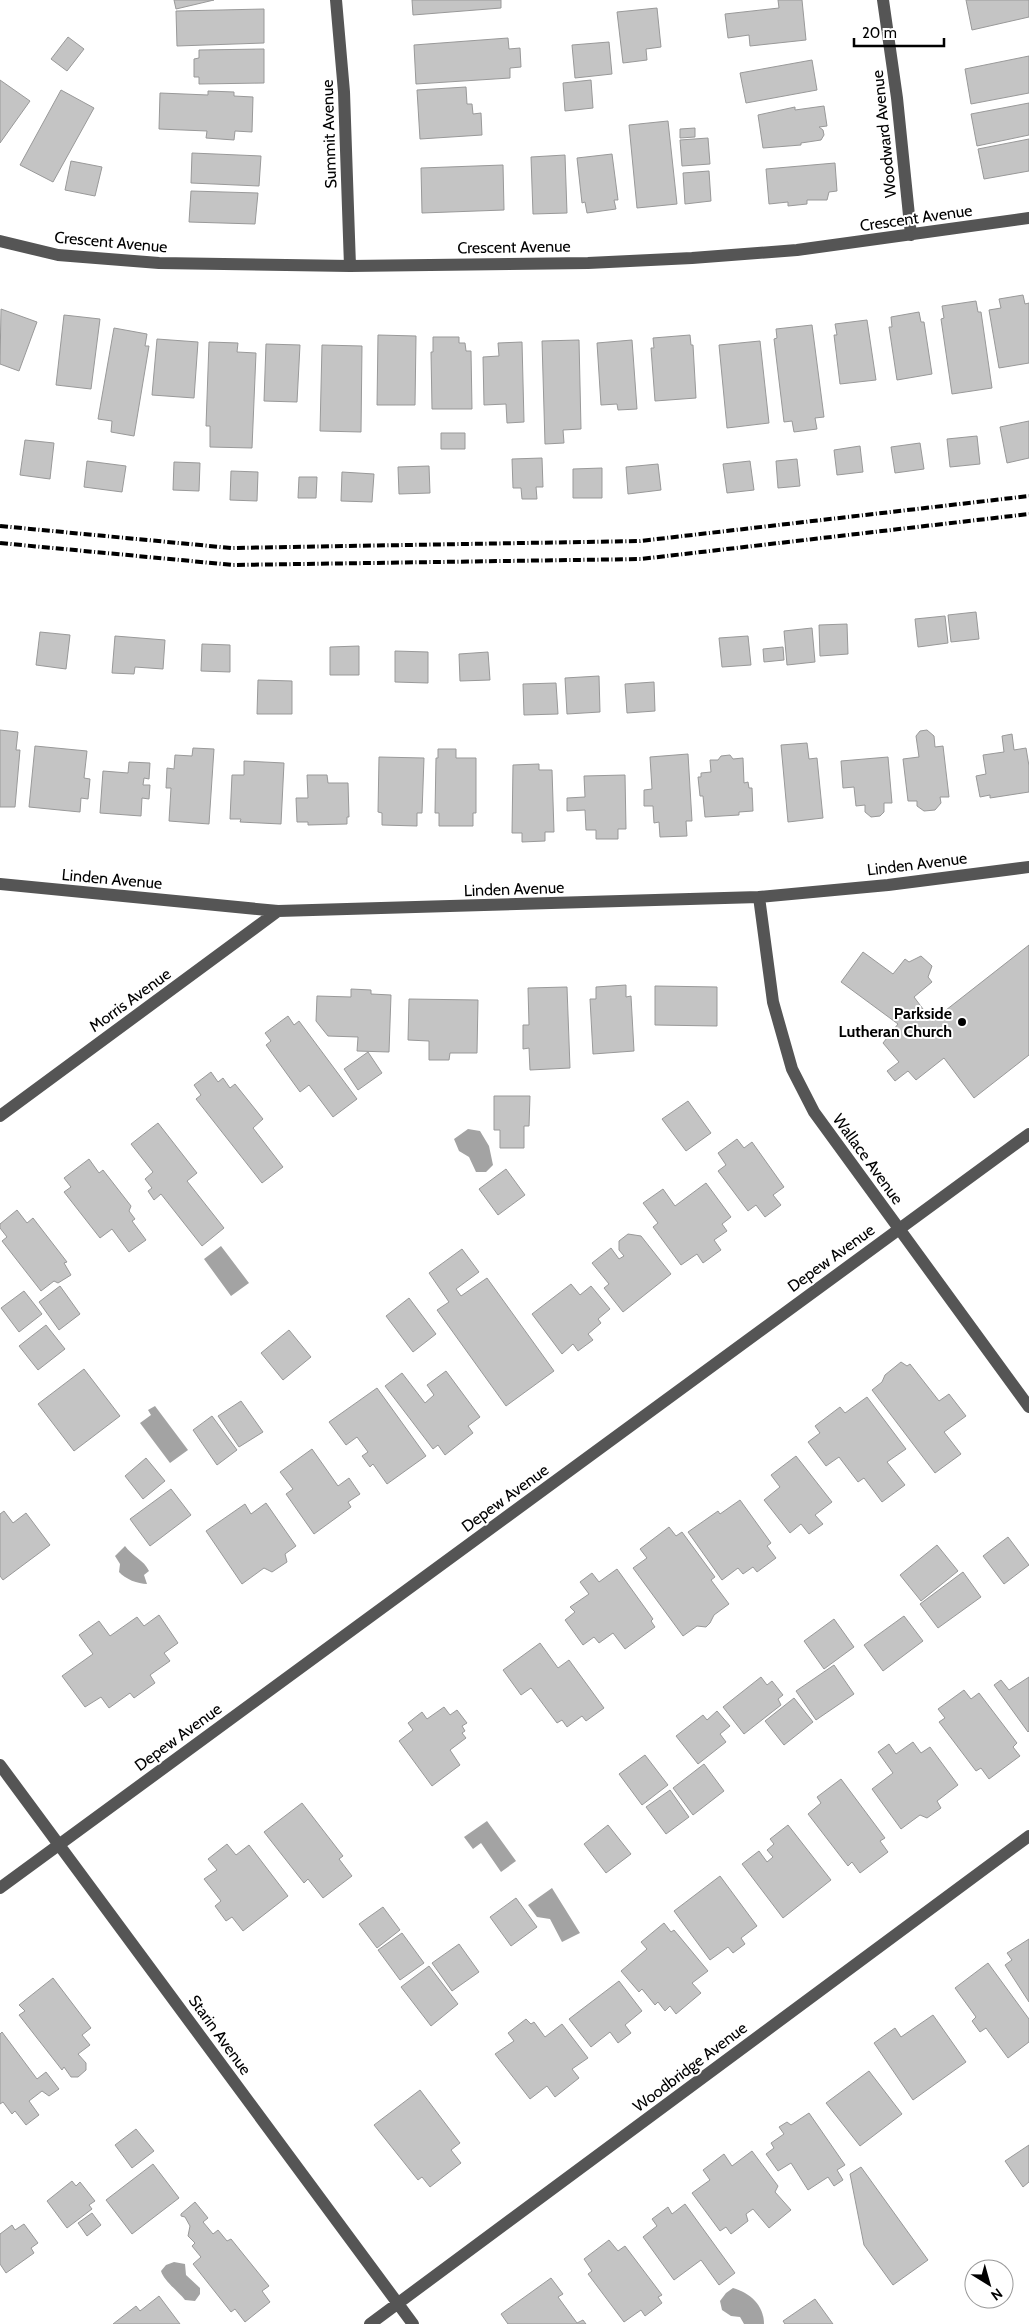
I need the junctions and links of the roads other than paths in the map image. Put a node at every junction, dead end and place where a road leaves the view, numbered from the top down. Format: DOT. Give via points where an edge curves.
graph roads {
  1 [pos="336,0"];
  2 [pos="883,0"];
  3 [pos="1029,218"];
  4 [pos="911,235"];
  5 [pos="0,241"];
  6 [pos="350,266"];
  7 [pos="1029,867"];
  8 [pos="0,884"];
  9 [pos="759,897"];
  10 [pos="278,911"];
  11 [pos="0,1116"];
  12 [pos="1029,1134"];
  13 [pos="899,1229"];
  14 [pos="1029,1407"];
  15 [pos="0,1765"];
  16 [pos="1029,1836"];
  17 [pos="59,1845"];
  18 [pos="0,1888"];
  19 [pos="398,2303"];
  20 [pos="370,2324"];
  21 [pos="413,2324"];
  1 -- 6 [label="street, Summit Avenue" via="344,92"];
  2 -- 4 [label="street, Woodward Avenue"];
  3 -- 4 [label="street, Crescent Avenue"];
  4 -- 6 [label="street, Crescent Avenue" via="797,250 692,258"];
  5 -- 6 [label="street, Crescent Avenue" via="58,256 159,263"];
  7 -- 9 [label="street, Linden Avenue"];
  8 -- 10 [label="street, Linden Avenue"];
  9 -- 10 [label="street, Linden Avenue"];
  9 -- 13 [label="street, Wallace Avenue" via="773,1002 792,1069 814,1112"];
  10 -- 11 [label="street, Morris Avenue"];
  12 -- 13 [label="street, Depew Avenue"];
  13 -- 14 [label="street, Wallace Avenue"];
  13 -- 17 [label="street, Depew Avenue"];
  15 -- 17 [label="street, Starin Avenue"];
  16 -- 19 [label="street, Woodbridge Avenue"];
  17 -- 18 [label="street, Depew Avenue"];
  17 -- 19 [label="street, Starin Avenue"];
  19 -- 20 [label="street, Woodbridge Avenue"];
  19 -- 21 [label="street, Starin Avenue"];
}
